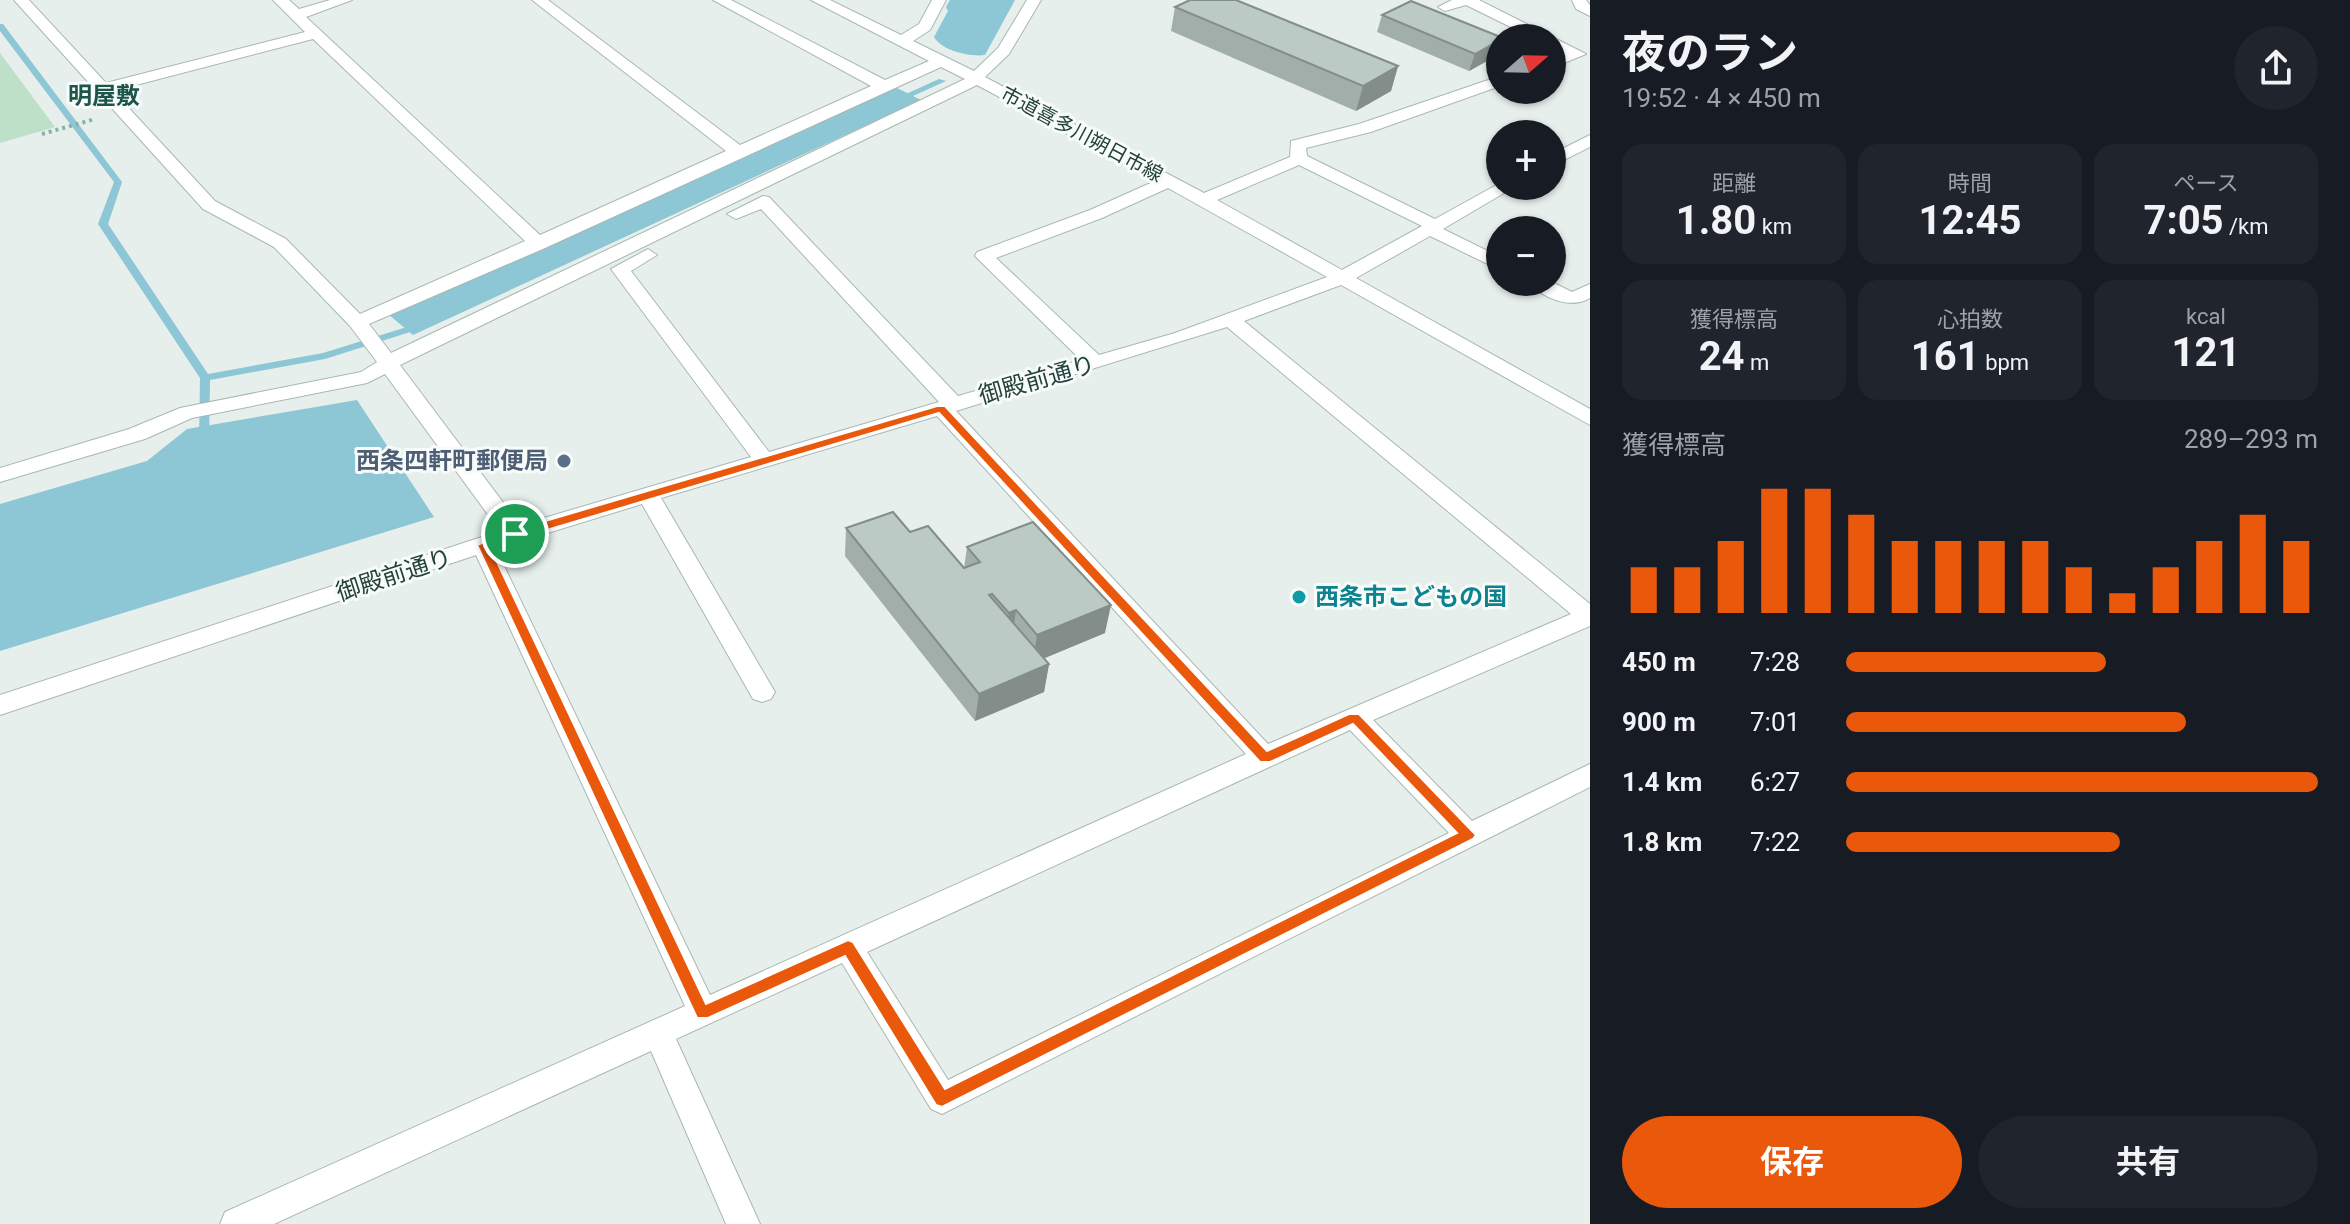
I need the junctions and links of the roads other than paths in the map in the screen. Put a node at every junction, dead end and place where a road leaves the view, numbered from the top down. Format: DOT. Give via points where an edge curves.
graph roads {
  1 [pos="21,0"];
  2 [pos="280,0"];
  3 [pos="345,0"];
  4 [pos="539,0"];
  5 [pos="720,0"];
  6 [pos="819,0"];
  7 [pos="939,0"];
  8 [pos="1034,0"];
  9 [pos="1579,0"];
  10 [pos="1445,7"];
  11 [pos="1590,12"];
  12 [pos="296,15"];
  13 [pos="1516,24"];
  14 [pos="316,34"];
  15 [pos="903,40"];
  16 [pos="1566,48"];
  17 [pos="1566,58"];
  18 [pos="941,61"];
  19 [pos="979,78"];
  20 [pos="882,85"];
  21 [pos="1486,86"];
  22 [pos="103,89"];
  23 [pos="1590,140"];
  24 [pos="739,152"];
  25 [pos="1566,153"];
  26 [pos="1299,159"];
  27 [pos="1169,181"];
  28 [pos="1486,197"];
  29 [pos="1203,200"];
  30 [pos="1432,227"];
  31 [pos="539,244"];
  32 [pos="1486,256"];
  33 [pos="1342,278"];
  34 [pos="1590,290"];
  35 [pos="1565,296"];
  36 [pos="1231,320"];
  37 [pos="363,329"];
  38 [pos="385,360"];
  39 [pos="1095,363"];
  40 [pos="948,406"];
  41 [pos="1590,418"];
  42 [pos="765,461"];
  43 [pos="0,475"];
  44 [pos="648,495"];
  45 [pos="515,534"];
  46 [pos="483,545"];
  47 [pos="1590,616"];
  48 [pos="762,692"];
  49 [pos="0,705"];
  50 [pos="1354,717"];
  51 [pos="1265,758"];
  52 [pos="1590,775"];
  53 [pos="1468,835"];
  54 [pos="848,947"];
  55 [pos="703,1013"];
  56 [pos="658,1033"];
  57 [pos="237,1224"];
  58 [pos="743,1224"];
  1 -- 22 [label="street"];
  2 -- 12 [label="street"];
  3 -- 12 [label="street"];
  4 -- 24 [label="street"];
  5 -- 20 [label="street"];
  6 -- 15 [label="street, 市道喜多川朔日市線"];
  7 -- 15 [label="street" via="925,27"];
  8 -- 19 [label="street" via="1004,51"];
  9 -- 11 [label="street"];
  10 -- 13 [label="street" via="1467,0"];
  12 -- 14 [label="street"];
  14 -- 22 [label="street"];
  14 -- 31 [label="street"];
  15 -- 18 [label="street, 市道喜多川朔日市線"];
  16 -- 17 [label="street" via="1578,54"];
  18 -- 19 [label="street, 市道喜多川朔日市線"];
  18 -- 20 [label="street"];
  19 -- 27 [label="street, 市道喜多川朔日市線"];
  19 -- 38 [label="street"];
  20 -- 24 [label="street"];
  21 -- 26 [label="street" via="1365,128 1297,145"];
  22 -- 37 [label="street" via="209,205 280,243"];
  23 -- 25 [label="street"];
  24 -- 31 [label="street"];
  26 -- 29 [label="street"];
  26 -- 30 [label="street"];
  27 -- 29 [label="street, 市道喜多川朔日市線"];
  27 -- 39 [label="street" via="984,256"];
  28 -- 30 [label="street, 御殿前通り"];
  29 -- 33 [label="street, 市道喜多川朔日市線"];
  30 -- 32 [label="street"];
  30 -- 33 [label="street, 御殿前通り"];
  31 -- 37 [label="street"];
  33 -- 36 [label="street, 御殿前通り"];
  33 -- 41 [label="street, 市道喜多川朔日市線"];
  34 -- 35 [label="street" via="1573,300"];
  36 -- 39 [label="street, 御殿前通り"];
  36 -- 47 [label="street"];
  37 -- 38 [label="street"];
  38 -- 43 [label="street" via="367,377 187,413 137,434"];
  38 -- 45 [label="street"];
  39 -- 40 [label="street, 御殿前通り"];
  40 -- 42 [label="street, 御殿前通り"];
  40 -- 42 [label="street" via="763,201 620,269"];
  40 -- 51 [label="street"];
  42 -- 44 [label="street, 御殿前通り"];
  44 -- 45 [label="street, 御殿前通り"];
  44 -- 48 [label="street"];
  45 -- 46 [label="street, 御殿前通り"];
  46 -- 49 [label="street, 御殿前通り"];
  46 -- 55 [label="street"];
  47 -- 50 [label="street"];
  50 -- 51 [label="street"];
  50 -- 53 [label="street"];
  51 -- 54 [label="street"];
  52 -- 53 [label="street"];
  53 -- 54 [label="street" via="942,1099"];
  54 -- 55 [label="street"];
  55 -- 56 [label="street"];
  56 -- 57 [label="street"];
  56 -- 58 [label="street"];
}
